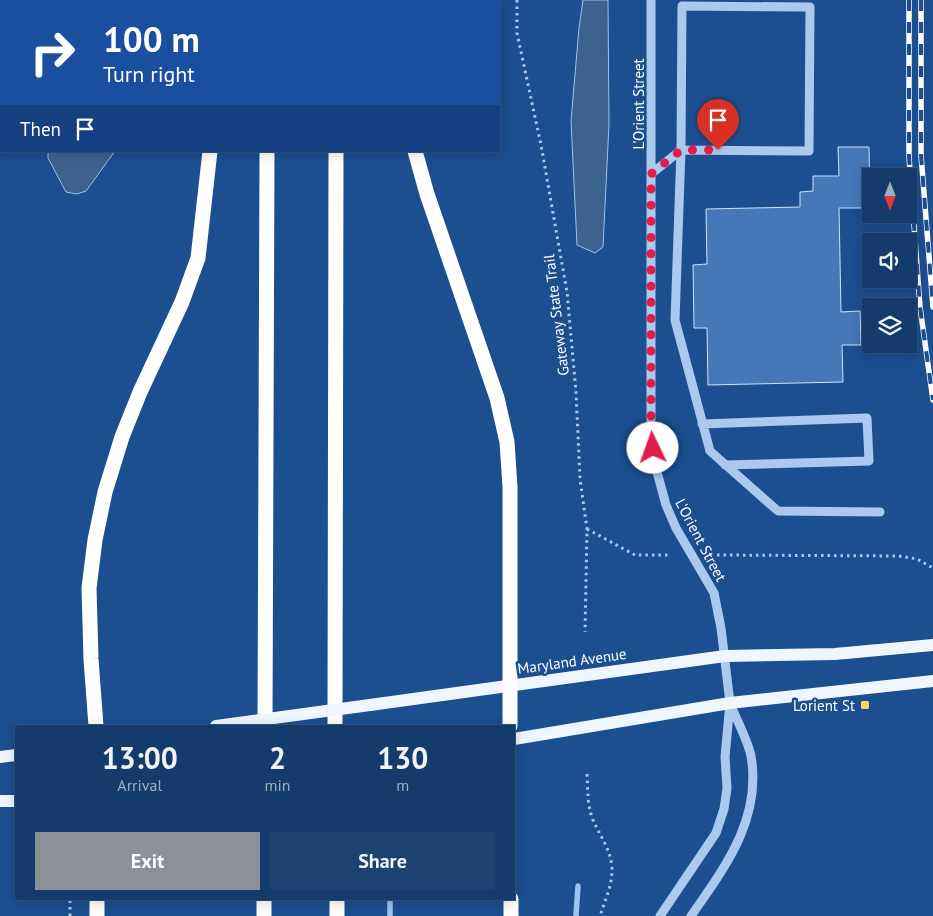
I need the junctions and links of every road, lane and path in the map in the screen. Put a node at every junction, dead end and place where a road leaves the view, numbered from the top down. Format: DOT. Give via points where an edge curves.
graph roads {
  1 [pos="517,0"];
  2 [pos="651,0"];
  3 [pos="681,150"];
  4 [pos="210,152"];
  5 [pos="267,152"];
  6 [pos="336,152"];
  7 [pos="415,152"];
  8 [pos="651,174"];
  9 [pos="702,424"];
  10 [pos="725,465"];
  11 [pos="880,512"];
  12 [pos="587,529"];
  13 [pos="670,555"];
  14 [pos="717,555"];
  15 [pos="933,568"];
  16 [pos="585,632"];
  17 [pos="929,646"];
  18 [pos="725,656"];
  19 [pos="929,682"];
  20 [pos="510,686"];
  21 [pos="730,703"];
  22 [pos="96,725"];
  23 [pos="223,725"];
  24 [pos="265,725"];
  25 [pos="335,725"];
  26 [pos="510,725"];
  27 [pos="515,739"];
  28 [pos="15,755"];
  29 [pos="0,758"];
  30 [pos="587,774"];
  31 [pos="0,801"];
  32 [pos="15,801"];
  33 [pos="70,900"];
  34 [pos="97,900"];
  35 [pos="264,900"];
  36 [pos="337,900"];
  37 [pos="511,900"];
  38 [pos="70,916"];
  39 [pos="97,916"];
  40 [pos="264,916"];
  41 [pos="337,916"];
  42 [pos="511,916"];
  43 [pos="600,916"];
  44 [pos="660,916"];
  45 [pos="691,916"];
  1 -- 12 [label="path, Gateway State Trail" via="517,33 567,292 580,479"];
  2 -- 8 [label="street, L'Orient Street"];
  3 -- 3 [label="street" via="809,151 810,7 682,6"];
  3 -- 8 [label="street"];
  3 -- 9 [label="street" via="675,320"];
  4 -- 22 [label="highway" via="198,258 122,437 95,540 89,588 90,659"];
  5 -- 24 [label="highway"];
  6 -- 25 [label="highway"];
  7 -- 20 [label="highway" via="497,398 507,442"];
  8 -- 18 [label="street, L'Orient Street" via="651,435 654,461 666,505 714,593"];
  9 -- 10 [label="street" via="710,451"];
  9 -- 10 [label="street" via="866,418 869,461"];
  10 -- 11 [label="street" via="778,512"];
  12 -- 13 [label="path" via="635,555"];
  12 -- 16 [label="path, Gateway State Trail"];
  14 -- 15 [label="path" via="898,556"];
  17 -- 18 [label="main road, Maryland Avenue" via="834,654"];
  18 -- 20 [label="main road, Maryland Avenue"];
  18 -- 21 [label="street, L'Orient Street"];
  19 -- 21 [label="main road"];
  20 -- 23 [label="main road, Maryland Avenue, bridge"];
  20 -- 26 [label="highway"];
  21 -- 27 [label="main road"];
  21 -- 44 [label="street, L'Orient Street" via="724,810 716,833"];
  21 -- 45 [label="street, L'Orient Street" via="751,755 750,812 739,842"];
  28 -- 29 [label="main road"];
  30 -- 43 [label="path" via="588,802 608,849 612,868 610,888"];
  31 -- 32 [label="main road"];
  33 -- 38 [label="path"];
  34 -- 39 [label="highway"];
  35 -- 40 [label="highway"];
  36 -- 41 [label="highway"];
  37 -- 42 [label="highway"];
}
